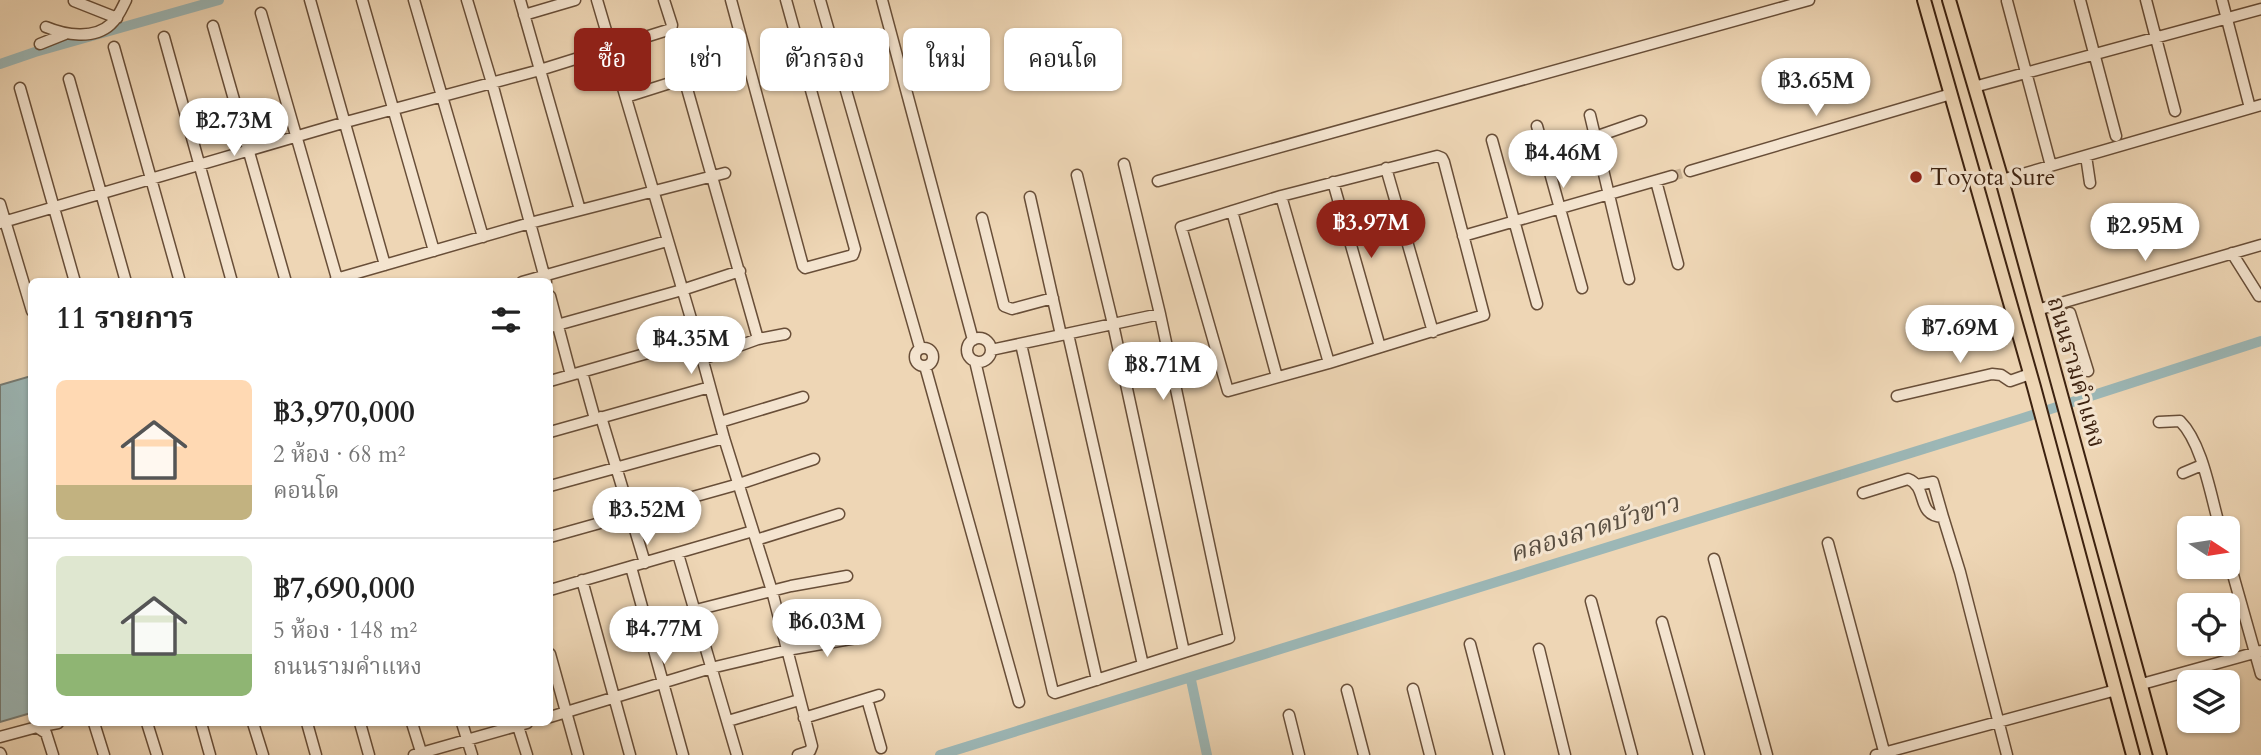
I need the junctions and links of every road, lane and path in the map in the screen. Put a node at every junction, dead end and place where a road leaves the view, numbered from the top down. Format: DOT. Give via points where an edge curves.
graph roads {
  1 [pos="127,0"];
  2 [pos="310,0"];
  3 [pos="362,0"];
  4 [pos="415,0"];
  5 [pos="467,0"];
  6 [pos="520,0"];
  7 [pos="575,0"];
  8 [pos="597,0"];
  9 [pos="664,0"];
  10 [pos="730,0"];
  11 [pos="786,0"];
  12 [pos="820,0"];
  13 [pos="882,0"];
  14 [pos="1809,0"];
  15 [pos="1924,0"];
  16 [pos="1949,0"];
  17 [pos="2080,0"];
  18 [pos="2146,0"];
  19 [pos="2222,0"];
  20 [pos="74,1"];
  21 [pos="2007,1"];
  22 [pos="2261,9"];
  23 [pos="261,13"];
  24 [pos="524,15"];
  25 [pos="117,18"];
  26 [pos="2227,20"];
  27 [pos="213,26"];
  28 [pos="46,27"];
  29 [pos="605,28"];
  30 [pos="66,34"];
  31 [pos="651,35"];
  32 [pos="164,37"];
  33 [pos="2155,38"];
  34 [pos="40,44"];
  35 [pos="114,47"];
  36 [pos="2095,55"];
  37 [pos="574,59"];
  38 [pos="1968,64"];
  39 [pos="540,70"];
  40 [pos="1945,74"];
  41 [pos="2028,74"];
  42 [pos="69,79"];
  43 [pos="492,83"];
  44 [pos="665,84"];
  45 [pos="20,88"];
  46 [pos="624,91"];
  47 [pos="688,91"];
  48 [pos="1976,93"];
  49 [pos="443,97"];
  50 [pos="626,97"];
  51 [pos="1953,99"];
  52 [pos="2261,105"];
  53 [pos="2250,108"];
  54 [pos="395,109"];
  55 [pos="2175,111"];
  56 [pos="1590,115"];
  57 [pos="1642,121"];
  58 [pos="346,122"];
  59 [pos="1537,126"];
  60 [pos="2116,136"];
  61 [pos="296,137"];
  62 [pos="1595,137"];
  63 [pos="1492,140"];
  64 [pos="248,151"];
  65 [pos="2086,156"];
  66 [pos="1124,164"];
  67 [pos="199,165"];
  68 [pos="2051,166"];
  69 [pos="1386,168"];
  70 [pos="1690,171"];
  71 [pos="725,173"];
  72 [pos="1077,175"];
  73 [pos="713,176"];
  74 [pos="1672,176"];
  75 [pos="151,179"];
  76 [pos="2002,180"];
  77 [pos="1158,181"];
  78 [pos="1656,181"];
  79 [pos="1333,182"];
  80 [pos="2090,183"];
  81 [pos="102,193"];
  82 [pos="654,193"];
  83 [pos="1608,195"];
  84 [pos="1281,196"];
  85 [pos="1030,197"];
  86 [pos="0,204"];
  87 [pos="55,207"];
  88 [pos="1559,207"];
  89 [pos="580,210"];
  90 [pos="1232,211"];
  91 [pos="982,218"];
  92 [pos="3,222"];
  93 [pos="1514,222"];
  94 [pos="530,223"];
  95 [pos="1463,236"];
  96 [pos="483,237"];
  97 [pos="667,241"];
  98 [pos="2261,244"];
  99 [pos="434,251"];
  100 [pos="2232,253"];
  101 [pos="1678,264"];
  102 [pos="385,265"];
  103 [pos="740,271"];
  104 [pos="74,278"];
  105 [pos="126,278"];
  106 [pos="179,278"];
  107 [pos="231,278"];
  108 [pos="285,278"];
  109 [pos="336,278"];
  110 [pos="343,278"];
  111 [pos="545,278"];
  112 [pos="548,278"];
  113 [pos="1629,279"];
  114 [pos="1582,288"];
  115 [pos="682,290"];
  116 [pos="2259,296"];
  117 [pos="1053,298"];
  118 [pos="28,299"];
  119 [pos="1537,304"];
  120 [pos="2037,310"];
  121 [pos="2070,313"];
  122 [pos="1160,314"];
  123 [pos="1113,324"];
  124 [pos="553,326"];
  125 [pos="1433,332"];
  126 [pos="785,334"];
  127 [pos="1065,335"];
  128 [pos="697,339"];
  129 [pos="758,339"];
  130 [pos="973,340"];
  131 [pos="1021,344"];
  132 [pos="1380,347"];
  133 [pos="991,350"];
  134 [pos="703,359"];
  135 [pos="975,361"];
  136 [pos="1329,363"];
  137 [pos="2088,371"];
  138 [pos="582,372"];
  139 [pos="571,375"];
  140 [pos="1277,377"];
  141 [pos="553,380"];
  142 [pos="2032,381"];
  143 [pos="710,387"];
  144 [pos="1897,396"];
  145 [pos="803,397"];
  146 [pos="598,418"];
  147 [pos="720,422"];
  148 [pos="2160,422"];
  149 [pos="553,431"];
  150 [pos="724,438"];
  151 [pos="814,458"];
  152 [pos="2202,465"];
  153 [pos="617,468"];
  154 [pos="2183,472"];
  155 [pos="738,484"];
  156 [pos="553,485"];
  157 [pos="1917,485"];
  158 [pos="1863,493"];
  159 [pos="839,514"];
  160 [pos="631,515"];
  161 [pos="2217,516"];
  162 [pos="1943,517"];
  163 [pos="553,536"];
  164 [pos="755,536"];
  165 [pos="1828,543"];
  166 [pos="678,554"];
  167 [pos="1714,559"];
  168 [pos="645,563"];
  169 [pos="631,567"];
  170 [pos="847,576"];
  171 [pos="2235,579"];
  172 [pos="582,580"];
  173 [pos="553,589"];
  174 [pos="772,591"];
  175 [pos="1591,601"];
  176 [pos="696,610"];
  177 [pos="1662,622"];
  178 [pos="862,637"];
  179 [pos="1470,644"];
  180 [pos="1539,649"];
  181 [pos="787,650"];
  182 [pos="1184,652"];
  183 [pos="2258,652"];
  184 [pos="1143,665"];
  185 [pos="553,666"];
  186 [pos="711,668"];
  187 [pos="2261,674"];
  188 [pos="1097,680"];
  189 [pos="665,682"];
  190 [pos="2142,684"];
  191 [pos="1413,689"];
  192 [pos="1347,690"];
  193 [pos="2116,690"];
  194 [pos="879,695"];
  195 [pos="613,697"];
  196 [pos="867,699"];
  197 [pos="799,701"];
  198 [pos="1019,702"];
  199 [pos="565,712"];
  200 [pos="1289,715"];
  201 [pos="553,716"];
  202 [pos="804,718"];
  203 [pos="729,721"];
  204 [pos="1998,722"];
  205 [pos="42,726"];
  206 [pos="95,726"];
  207 [pos="148,726"];
  208 [pos="202,726"];
  209 [pos="254,726"];
  210 [pos="308,726"];
  211 [pos="361,726"];
  212 [pos="413,726"];
  213 [pos="463,726"];
  214 [pos="514,726"];
  215 [pos="521,726"];
  216 [pos="37,727"];
  217 [pos="0,737"];
  218 [pos="467,739"];
  219 [pos="881,748"];
  220 [pos="419,754"];
  221 [pos="1881,754"];
  222 [pos="52,755"];
  223 [pos="104,755"];
  224 [pos="157,755"];
  225 [pos="210,755"];
  226 [pos="263,755"];
  227 [pos="316,755"];
  228 [pos="369,755"];
  229 [pos="471,755"];
  230 [pos="527,755"];
  231 [pos="578,755"];
  232 [pos="630,755"];
  233 [pos="683,755"];
  234 [pos="737,755"];
  235 [pos="798,755"];
  236 [pos="1299,755"];
  237 [pos="1364,755"];
  238 [pos="1430,755"];
  239 [pos="1499,755"];
  240 [pos="1565,755"];
  241 [pos="1632,755"];
  242 [pos="1699,755"];
  243 [pos="1767,755"];
  244 [pos="2007,755"];
  245 [pos="2133,755"];
  246 [pos="2160,755"];
  1 -- 25 [label="street"];
  2 -- 58 [label="street"];
  3 -- 54 [label="street"];
  4 -- 49 [label="street"];
  5 -- 43 [label="street"];
  6 -- 24 [label="street"];
  7 -- 24 [label="street"];
  8 -- 29 [label="street"];
  9 -- 31 [label="street" via="672,28"];
  10 -- 11 [label="street" via="805,268 853,255 855,249"];
  12 -- 198 [label="street" via="920,348 932,350 934,356 925,366"];
  13 -- 130 [label="street"];
  14 -- 77 [label="street"];
  15 -- 40 [label="main road, ถนนรามคำแหง"];
  16 -- 38 [label="main road, ถนนรามคำแหง"];
  17 -- 36 [label="street"];
  18 -- 33 [label="street"];
  19 -- 26 [label="street"];
  20 -- 25 [label="street"];
  21 -- 41 [label="street"];
  22 -- 26 [label="street"];
  23 -- 61 [label="street"];
  24 -- 39 [label="street"];
  25 -- 30 [label="street" via="102,30"];
  26 -- 33 [label="street"];
  26 -- 53 [label="street"];
  27 -- 64 [label="street"];
  28 -- 30 [label="street"];
  30 -- 34 [label="street"];
  32 -- 67 [label="street"];
  33 -- 36 [label="street"];
  33 -- 55 [label="street"];
  35 -- 75 [label="street"];
  36 -- 41 [label="street"];
  36 -- 60 [label="street"];
  37 -- 39 [label="street"];
  38 -- 40 [label="main road" via="1962,74"];
  38 -- 48 [label="main road, ถนนรามคำแหง"];
  39 -- 43 [label="street"];
  39 -- 89 [label="street"];
  40 -- 51 [label="main road, ถนนรามคำแหง"];
  41 -- 48 [label="street"];
  41 -- 68 [label="street"];
  42 -- 81 [label="street"];
  43 -- 49 [label="street"];
  43 -- 94 [label="street"];
  44 -- 50 [label="street"];
  45 -- 87 [label="street"];
  46 -- 50 [label="street"];
  47 -- 73 [label="street"];
  48 -- 51 [label="main road"];
  48 -- 76 [label="main road, ถนนรามคำแหง"];
  49 -- 54 [label="street"];
  49 -- 96 [label="street"];
  50 -- 82 [label="street"];
  51 -- 70 [label="street"];
  51 -- 142 [label="main road, ถนนรามคำแหง"];
  52 -- 53 [label="street"];
  53 -- 65 [label="street"];
  54 -- 58 [label="street"];
  54 -- 99 [label="street"];
  56 -- 62 [label="street"];
  57 -- 62 [label="street"];
  58 -- 61 [label="street"];
  58 -- 102 [label="street"];
  59 -- 88 [label="street"];
  61 -- 64 [label="street"];
  61 -- 109 [label="street"];
  62 -- 83 [label="street"];
  63 -- 93 [label="street"];
  64 -- 67 [label="street"];
  64 -- 108 [label="street"];
  65 -- 68 [label="street"];
  65 -- 80 [label="street"];
  66 -- 122 [label="street"];
  67 -- 75 [label="street"];
  67 -- 107 [label="street"];
  68 -- 76 [label="street"];
  69 -- 79 [label="street"];
  69 -- 95 [label="street" via="1442,158"];
  69 -- 125 [label="street"];
  71 -- 73 [label="street"];
  72 -- 123 [label="street"];
  73 -- 82 [label="street"];
  73 -- 103 [label="street"];
  74 -- 78 [label="street"];
  75 -- 81 [label="street"];
  75 -- 106 [label="street"];
  76 -- 120 [label="main road, ถนนรามคำแหง"];
  78 -- 83 [label="street"];
  78 -- 101 [label="street"];
  79 -- 84 [label="street"];
  79 -- 132 [label="street"];
  81 -- 87 [label="street"];
  81 -- 105 [label="street"];
  82 -- 89 [label="street"];
  82 -- 97 [label="street"];
  83 -- 88 [label="street"];
  83 -- 113 [label="street"];
  84 -- 90 [label="street"];
  84 -- 136 [label="street"];
  85 -- 117 [label="street"];
  86 -- 92 [label="street"];
  87 -- 92 [label="street"];
  87 -- 104 [label="street"];
  88 -- 93 [label="street"];
  88 -- 114 [label="street"];
  89 -- 94 [label="street"];
  90 -- 140 [label="street"];
  90 -- 140 [label="street" via="1181,226 1228,391"];
  91 -- 117 [label="street" via="1004,306 1012,309"];
  92 -- 118 [label="street"];
  93 -- 95 [label="street"];
  93 -- 119 [label="street"];
  94 -- 96 [label="street"];
  94 -- 111 [label="street"];
  95 -- 125 [label="street" via="1484,315"];
  96 -- 99 [label="street"];
  97 -- 112 [label="street"];
  97 -- 115 [label="street"];
  98 -- 100 [label="street"];
  99 -- 102 [label="street"];
  100 -- 116 [label="street"];
  100 -- 120 [label="street"];
  102 -- 110 [label="street"];
  103 -- 115 [label="street"];
  103 -- 129 [label="street"];
  115 -- 124 [label="street"];
  115 -- 128 [label="street"];
  117 -- 127 [label="street"];
  120 -- 190 [label="main road, ถนนรามคำแหง"];
  121 -- 137 [label="street"];
  122 -- 123 [label="street"];
  122 -- 182 [label="street" via="1229,635"];
  123 -- 127 [label="street"];
  123 -- 182 [label="street"];
  124 -- 139 [label="street"];
  125 -- 132 [label="street"];
  126 -- 129 [label="street"];
  127 -- 131 [label="street"];
  127 -- 184 [label="street"];
  128 -- 134 [label="street"];
  128 -- 138 [label="street"];
  129 -- 134 [label="street"];
  130 -- 133 [label="street" via="985,340"];
  130 -- 135 [label="street" via="967,352"];
  131 -- 133 [label="street"];
  131 -- 188 [label="street"];
  132 -- 136 [label="street"];
  133 -- 135 [label="street" via="989,358"];
  134 -- 143 [label="street"];
  135 -- 188 [label="street" via="1053,692"];
  136 -- 140 [label="street"];
  138 -- 139 [label="street"];
  138 -- 146 [label="street"];
  139 -- 141 [label="street"];
  142 -- 144 [label="street" via="2010,381 1992,374"];
  142 -- 193 [label="main road, ถนนรามคำแหง"];
  143 -- 146 [label="street"];
  143 -- 147 [label="street"];
  145 -- 147 [label="street"];
  146 -- 149 [label="street"];
  146 -- 153 [label="street"];
  147 -- 150 [label="street"];
  148 -- 152 [label="street" via="2180,421"];
  150 -- 153 [label="street"];
  150 -- 155 [label="street"];
  151 -- 155 [label="street"];
  152 -- 154 [label="street"];
  152 -- 161 [label="street"];
  153 -- 156 [label="street"];
  153 -- 160 [label="street"];
  155 -- 160 [label="street"];
  155 -- 164 [label="street"];
  157 -- 158 [label="street" via="1908,479"];
  157 -- 162 [label="street" via="1927,511"];
  157 -- 162 [label="street" via="1933,482"];
  159 -- 164 [label="street"];
  160 -- 163 [label="street"];
  160 -- 168 [label="street"];
  162 -- 204 [label="street"];
  164 -- 166 [label="street"];
  164 -- 174 [label="street"];
  165 -- 221 [label="street"];
  166 -- 168 [label="street"];
  166 -- 176 [label="street"];
  167 -- 243 [label="street"];
  168 -- 169 [label="street"];
  169 -- 172 [label="street"];
  169 -- 189 [label="street"];
  170 -- 174 [label="street"];
  171 -- 183 [label="street"];
  172 -- 173 [label="street"];
  172 -- 195 [label="street"];
  174 -- 176 [label="street"];
  174 -- 181 [label="street"];
  175 -- 241 [label="street"];
  176 -- 186 [label="street"];
  177 -- 242 [label="street"];
  178 -- 181 [label="street"];
  179 -- 239 [label="street"];
  180 -- 240 [label="street"];
  181 -- 186 [label="street"];
  181 -- 197 [label="street"];
  182 -- 184 [label="street"];
  183 -- 187 [label="street"];
  183 -- 190 [label="street"];
  184 -- 188 [label="street"];
  185 -- 199 [label="street"];
  186 -- 189 [label="street"];
  186 -- 203 [label="street"];
  189 -- 195 [label="street"];
  189 -- 233 [label="street"];
  190 -- 246 [label="main road, ถนนรามคำแหง"];
  191 -- 238 [label="street"];
  192 -- 237 [label="street"];
  193 -- 204 [label="street"];
  193 -- 245 [label="main road, ถนนรามคำแหง"];
  194 -- 196 [label="street"];
  195 -- 199 [label="street"];
  195 -- 232 [label="street"];
  196 -- 202 [label="street"];
  196 -- 219 [label="street"];
  197 -- 202 [label="street"];
  197 -- 203 [label="street"];
  199 -- 201 [label="street"];
  199 -- 231 [label="street"];
  200 -- 236 [label="street"];
  202 -- 235 [label="street" via="812,749"];
  203 -- 234 [label="street"];
  204 -- 221 [label="street"];
  204 -- 244 [label="street"];
  205 -- 216 [label="street"];
  206 -- 223 [label="street"];
  207 -- 224 [label="street"];
  208 -- 225 [label="street"];
  209 -- 226 [label="street"];
  210 -- 227 [label="street"];
  211 -- 228 [label="street"];
  212 -- 220 [label="street"];
  213 -- 218 [label="street"];
  214 -- 218 [label="street"];
  215 -- 230 [label="street"];
  216 -- 217 [label="street"];
  216 -- 222 [label="street" via="46,733"];
  218 -- 220 [label="street"];
  218 -- 229 [label="street"];
}
